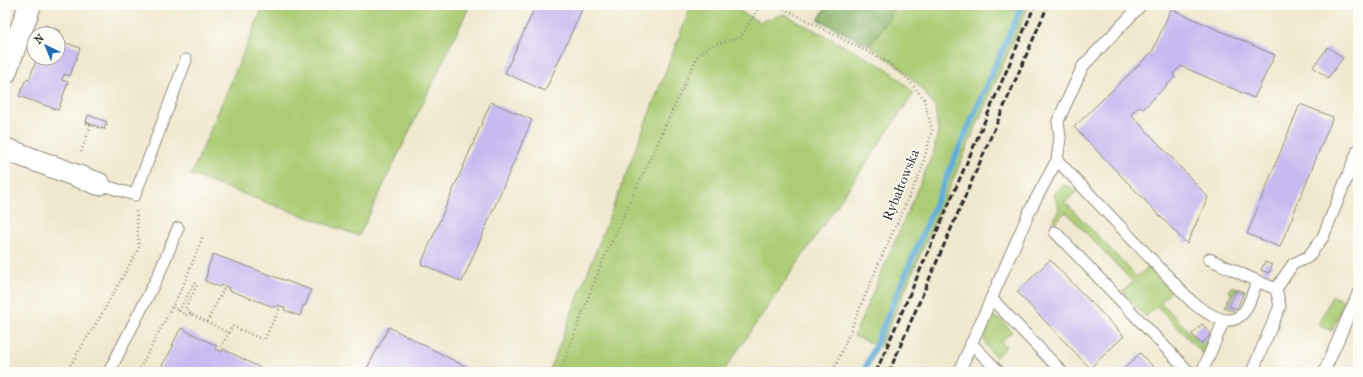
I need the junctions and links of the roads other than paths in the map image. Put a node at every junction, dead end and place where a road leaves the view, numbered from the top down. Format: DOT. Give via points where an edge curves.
graph roads {
  1 [pos="30,5"];
  2 [pos="1141,5"];
  3 [pos="186,60"];
  4 [pos="5,73"];
  5 [pos="5,149"];
  6 [pos="1358,150"];
  7 [pos="1057,160"];
  8 [pos="99,184"];
  9 [pos="178,228"];
  10 [pos="1055,232"];
  11 [pos="1209,259"];
  12 [pos="1257,281"];
  13 [pos="1276,289"];
  14 [pos="1358,294"];
  15 [pos="991,298"];
  16 [pos="1224,320"];
  17 [pos="971,343"];
  18 [pos="109,372"];
  19 [pos="959,372"];
  20 [pos="999,372"];
  21 [pos="1062,372"];
  22 [pos="1192,372"];
  23 [pos="1202,372"];
  24 [pos="1252,372"];
  25 [pos="1324,372"];
  1 -- 4 [label="street"];
  2 -- 7 [label="lane" via="1083,66 1058,121 1060,138"];
  3 -- 8 [label="lane" via="135,195"];
  5 -- 8 [label="street"];
  6 -- 13 [label="lane" via="1324,237 1308,257 1293,264"];
  7 -- 15 [label="lane" via="1031,208"];
  7 -- 16 [label="lane" via="1192,302"];
  9 -- 18 [label="lane" via="159,274"];
  10 -- 22 [label="lane" via="1188,371"];
  11 -- 12 [label="lane"];
  12 -- 13 [label="lane"];
  12 -- 16 [label="lane" via="1244,312 1238,317"];
  13 -- 24 [label="lane" via="1280,306"];
  14 -- 25 [label="lane"];
  15 -- 17 [label="lane"];
  15 -- 21 [label="lane"];
  16 -- 23 [label="lane"];
  17 -- 19 [label="lane"];
  17 -- 20 [label="lane"];
}
